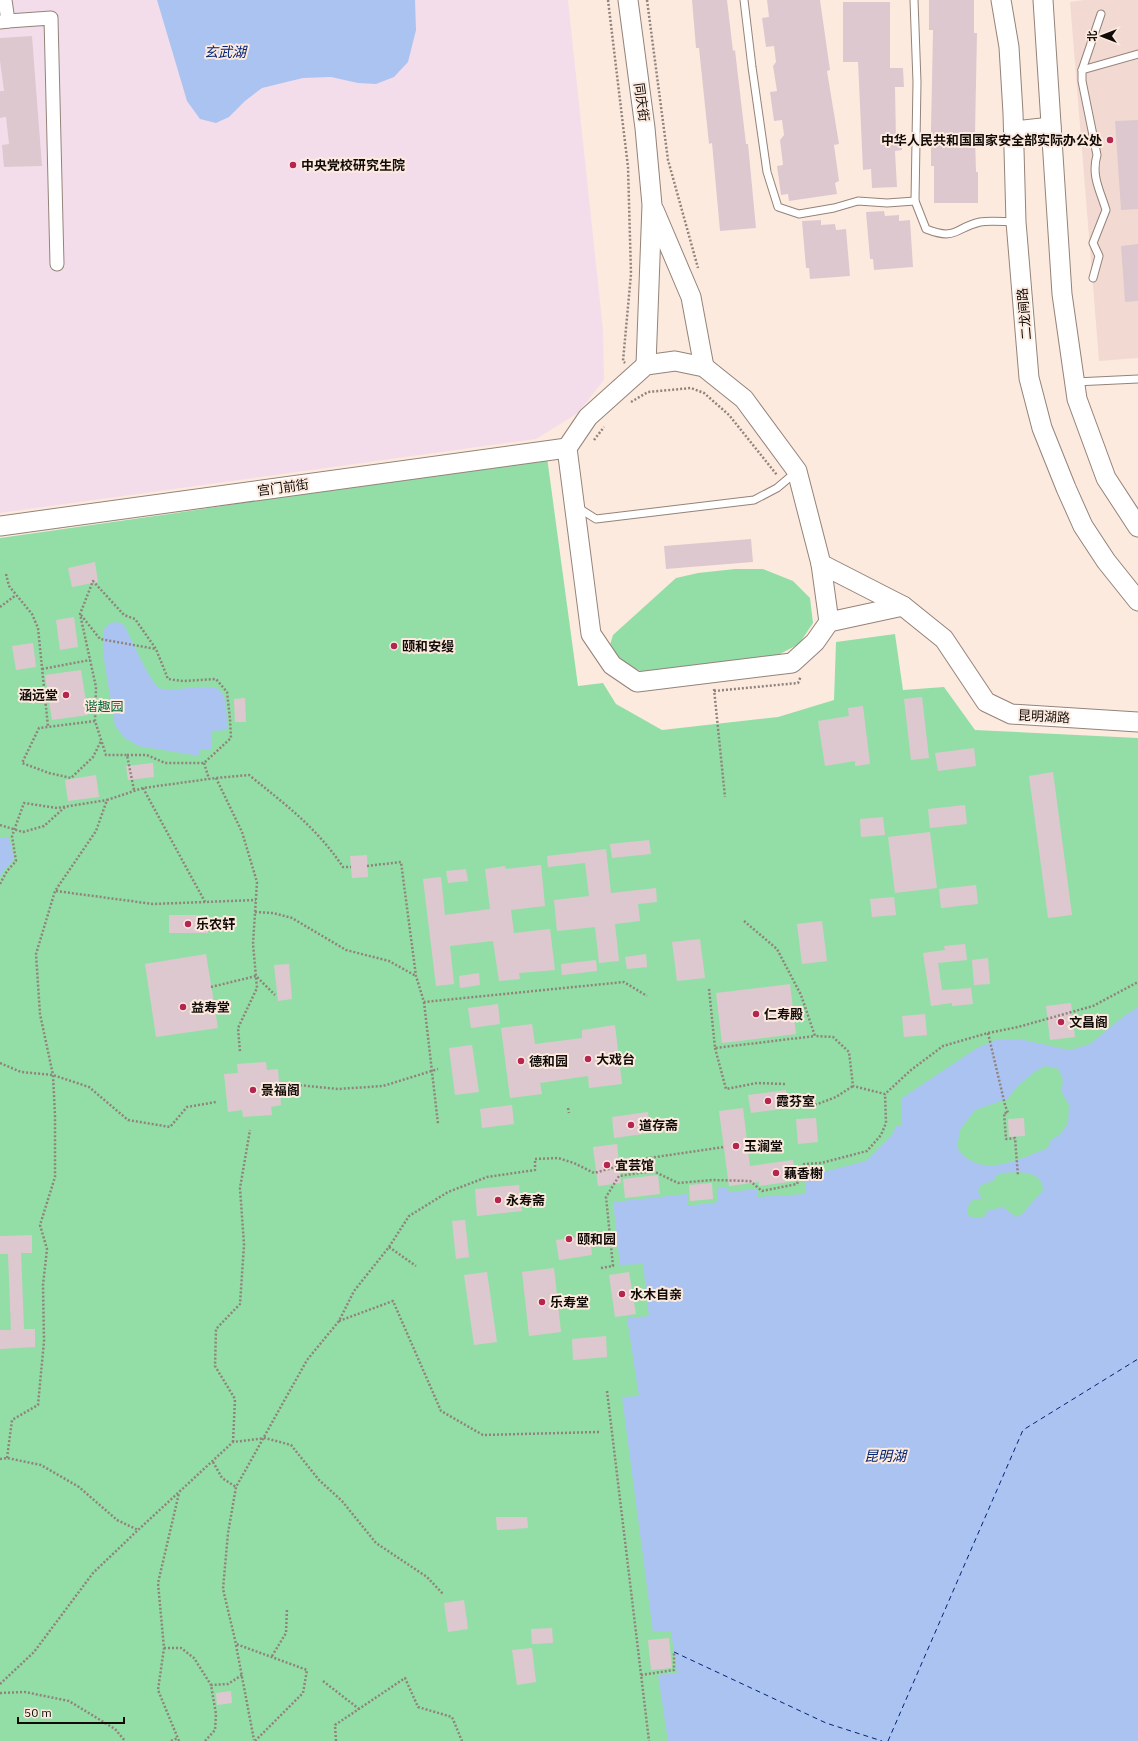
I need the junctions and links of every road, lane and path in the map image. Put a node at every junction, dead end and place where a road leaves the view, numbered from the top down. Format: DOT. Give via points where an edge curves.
graph roads {
  1 [pos="5,0"];
  2 [pos="608,0"];
  3 [pos="628,0"];
  4 [pos="647,0"];
  5 [pos="744,0"];
  6 [pos="914,0"];
  7 [pos="1001,0"];
  8 [pos="1043,0"];
  9 [pos="1101,14"];
  10 [pos="4,21"];
  11 [pos="1138,54"];
  12 [pos="1082,70"];
  13 [pos="1051,127"];
  14 [pos="1014,130"];
  15 [pos="915,201"];
  16 [pos="652,205"];
  17 [pos="1016,222"];
  18 [pos="57,264"];
  19 [pos="700,276"];
  20 [pos="1093,278"];
  21 [pos="704,367"];
  22 [pos="640,370"];
  23 [pos="1138,379"];
  24 [pos="1075,382"];
  25 [pos="648,392"];
  26 [pos="630,403"];
  27 [pos="604,426"];
  28 [pos="592,443"];
  29 [pos="567,448"];
  30 [pos="790,477"];
  31 [pos="575,506"];
  32 [pos="0,526"];
  33 [pos="1138,527"];
  34 [pos="821,564"];
  35 [pos="6,574"];
  36 [pos="16,595"];
  37 [pos="1138,602"];
  38 [pos="903,606"];
  39 [pos="0,607"];
  40 [pos="80,614"];
  41 [pos="829,622"];
  42 [pos="156,649"];
  43 [pos="90,660"];
  44 [pos="42,669"];
  45 [pos="712,672"];
  46 [pos="95,721"];
  47 [pos="1138,722"];
  48 [pos="48,727"];
  49 [pos="101,740"];
  50 [pos="127,755"];
  51 [pos="204,763"];
  52 [pos="216,778"];
  53 [pos="209,779"];
  54 [pos="143,788"];
  55 [pos="134,790"];
  56 [pos="725,797"];
  57 [pos="107,800"];
  58 [pos="65,807"];
  59 [pos="0,825"];
  60 [pos="367,866"];
  61 [pos="351,868"];
  62 [pos="0,884"];
  63 [pos="55,891"];
  64 [pos="256,900"];
  65 [pos="205,902"];
  66 [pos="255,912"];
  67 [pos="744,921"];
  68 [pos="256,976"];
  69 [pos="416,976"];
  70 [pos="1138,982"];
  71 [pos="211,987"];
  72 [pos="709,989"];
  73 [pos="275,995"];
  74 [pos="646,996"];
  75 [pos="424,1002"];
  76 [pos="988,1033"];
  77 [pos="815,1036"];
  78 [pos="715,1048"];
  79 [pos="240,1052"];
  80 [pos="0,1063"];
  81 [pos="438,1069"];
  82 [pos="432,1070"];
  83 [pos="53,1075"];
  84 [pos="288,1084"];
  85 [pos="785,1084"];
  86 [pos="853,1086"];
  87 [pos="885,1094"];
  88 [pos="216,1102"];
  89 [pos="815,1105"];
  90 [pos="568,1108"];
  91 [pos="569,1113"];
  92 [pos="438,1124"];
  93 [pos="250,1130"];
  94 [pos="724,1147"];
  95 [pos="1018,1176"];
  96 [pos="389,1247"];
  97 [pos="416,1266"];
  98 [pos="601,1268"];
  99 [pos="338,1321"];
  100 [pos="607,1391"];
  101 [pos="599,1432"];
  102 [pos="265,1438"];
  103 [pos="233,1442"];
  104 [pos="7,1458"];
  105 [pos="0,1459"];
  106 [pos="213,1461"];
  107 [pos="236,1487"];
  108 [pos="180,1493"];
  109 [pos="138,1530"];
  110 [pos="443,1594"];
  111 [pos="287,1608"];
  112 [pos="236,1644"];
  113 [pos="164,1648"];
  114 [pos="674,1652"];
  115 [pos="272,1656"];
  116 [pos="242,1675"];
  117 [pos="641,1675"];
  118 [pos="323,1680"];
  119 [pos="0,1684"];
  120 [pos="211,1685"];
  121 [pos="0,1693"];
  122 [pos="359,1709"];
  123 [pos="178,1738"];
  124 [pos="255,1740"];
  125 [pos="124,1741"];
  126 [pos="171,1741"];
  127 [pos="179,1741"];
  128 [pos="206,1741"];
  129 [pos="336,1741"];
  130 [pos="462,1741"];
  131 [pos="649,1741"];
  1 -- 10 [label="street"];
  2 -- 22 [label="path" via="628,167 632,274 624,361"];
  3 -- 16 [label="street, 同庆街" via="645,128"];
  4 -- 19 [label="path" via="668,160"];
  5 -- 15 [label="lane" via="767,172 778,207 799,214 858,201"];
  6 -- 15 [label="lane" via="917,82"];
  7 -- 14 [label="street, 二龙闸路" via="1009,47"];
  8 -- 13 [label="street"];
  9 -- 12 [label="lane"];
  10 -- 18 [label="street" via="51,18"];
  11 -- 12 [label="lane"];
  12 -- 20 [label="lane" via="1097,155 1094,165 1095,178 1106,210 1093,242 1098,256"];
  13 -- 14 [label="street"];
  13 -- 24 [label="street" via="1062,294"];
  14 -- 17 [label="street, 二龙闸路"];
  15 -- 17 [label="lane" via="926,229 940,234 953,234 981,222"];
  16 -- 21 [label="street" via="691,297"];
  16 -- 22 [label="street"];
  17 -- 37 [label="street, 二龙闸路" via="1030,378 1042,428 1084,526 1106,561"];
  21 -- 22 [label="street" via="675,361"];
  21 -- 30 [label="street" via="744,399"];
  22 -- 25 [label="path"];
  22 -- 29 [label="street" via="588,416"];
  23 -- 24 [label="lane"];
  24 -- 33 [label="street" via="1077,399 1106,478"];
  25 -- 26 [label="path"];
  25 -- 30 [label="path" via="691,388 704,393 730,414"];
  27 -- 28 [label="path"];
  29 -- 31 [label="street"];
  29 -- 32 [label="street, 宫门前街"];
  30 -- 31 [label="lane" via="777,488 754,500 596,519"];
  30 -- 34 [label="street"];
  31 -- 45 [label="street" via="591,634 612,665 637,682"];
  34 -- 38 [label="street, 昆明湖路"];
  34 -- 41 [label="street"];
  35 -- 36 [label="path" via="9,586"];
  36 -- 39 [label="path"];
  36 -- 44 [label="path" via="32,614 38,628"];
  38 -- 41 [label="street"];
  38 -- 47 [label="street, 昆明湖路" via="944,639 986,702 1011,714"];
  40 -- 42 [label="path" via="100,639"];
  40 -- 42 [label="path" via="93,582 124,615 135,619"];
  40 -- 43 [label="path"];
  41 -- 45 [label="street" via="815,642 792,663"];
  42 -- 51 [label="path" via="168,679 216,679 227,692 231,738"];
  43 -- 44 [label="path"];
  43 -- 46 [label="path" via="96,687"];
  44 -- 48 [label="path"];
  45 -- 56 [label="path"];
  46 -- 48 [label="path"];
  46 -- 49 [label="path"];
  48 -- 49 [label="path" via="39,728 22,763 49,773 71,778 93,757"];
  49 -- 50 [label="path" via="106,755"];
  50 -- 51 [label="path" via="147,755 165,762"];
  50 -- 55 [label="path"];
  51 -- 53 [label="path"];
  52 -- 53 [label="path"];
  52 -- 61 [label="path" via="249,775 297,813 329,847 342,867"];
  52 -- 64 [label="path" via="242,832 258,882"];
  53 -- 54 [label="path"];
  54 -- 55 [label="path"];
  54 -- 65 [label="path"];
  55 -- 57 [label="path"];
  57 -- 58 [label="path"];
  57 -- 63 [label="path" via="96,831"];
  58 -- 59 [label="path" via="44,826 22,832"];
  58 -- 62 [label="path" via="24,803 12,836 16,861 6,871"];
  60 -- 69 [label="path" via="402,862"];
  63 -- 65 [label="path" via="153,904"];
  63 -- 83 [label="path" via="36,954 40,1014"];
  64 -- 65 [label="path"];
  64 -- 66 [label="path"];
  66 -- 68 [label="path" via="253,944"];
  66 -- 69 [label="path" via="292,918 346,950 389,961"];
  67 -- 77 [label="path" via="777,949 801,995"];
  68 -- 71 [label="path"];
  68 -- 73 [label="path"];
  68 -- 79 [label="path" via="256,988 238,1028"];
  69 -- 75 [label="path"];
  70 -- 76 [label="path" via="1093,1006"];
  72 -- 78 [label="path"];
  74 -- 75 [label="path" via="624,982"];
  75 -- 82 [label="path"];
  76 -- 87 [label="path" via="944,1046 911,1070"];
  76 -- 95 [label="path" via="1008,1113 1004,1113 1006,1139 1015,1138"];
  77 -- 78 [label="path"];
  77 -- 86 [label="path" via="833,1037 849,1052"];
  78 -- 85 [label="path" via="726,1089 757,1083"];
  80 -- 83 [label="path" via="21,1072"];
  81 -- 82 [label="path"];
  82 -- 84 [label="path" via="383,1086 338,1089"];
  82 -- 92 [label="path"];
  83 -- 88 [label="path" via="89,1088 128,1120 170,1127 187,1106"];
  83 -- 104 [label="path" via="55,1177 40,1225 47,1249 43,1285 44,1341 38,1405 12,1420"];
  86 -- 87 [label="path"];
  86 -- 89 [label="path" via="836,1097"];
  87 -- 98 [label="path" via="886,1123 881,1135 867,1151 821,1163 804,1164 797,1184 762,1191 750,1181 712,1180 678,1183 653,1170 619,1176 606,1197 613,1266"];
  90 -- 91 [label="path"];
  93 -- 103 [label="path" via="240,1188 244,1245 240,1304 216,1329 215,1366 235,1399"];
  94 -- 96 [label="path" via="649,1158 594,1173 558,1158 535,1158 535,1170 487,1177 442,1196 409,1216"];
  96 -- 97 [label="path"];
  96 -- 99 [label="path" via="354,1291"];
  99 -- 101 [label="path" via="393,1301 441,1411 483,1436"];
  99 -- 102 [label="path" via="307,1360"];
  100 -- 117 [label="path"];
  102 -- 103 [label="path"];
  102 -- 107 [label="path"];
  102 -- 110 [label="path" via="291,1446 319,1480 342,1501 376,1543 427,1577"];
  103 -- 106 [label="path"];
  104 -- 105 [label="path"];
  104 -- 109 [label="path" via="41,1465 79,1487 117,1520"];
  106 -- 107 [label="path" via="222,1478"];
  106 -- 108 [label="path"];
  107 -- 112 [label="path" via="228,1533 223,1589"];
  108 -- 109 [label="path"];
  108 -- 113 [label="path" via="158,1583"];
  109 -- 119 [label="path" via="94,1573 34,1652"];
  111 -- 115 [label="path" via="286,1633"];
  112 -- 115 [label="path"];
  112 -- 116 [label="path"];
  113 -- 120 [label="path" via="181,1648 194,1658"];
  113 -- 123 [label="path" via="158,1690"];
  114 -- 117 [label="path" via="674,1670"];
  115 -- 124 [label="path" via="307,1670 303,1693"];
  116 -- 120 [label="path" via="228,1684"];
  116 -- 124 [label="path"];
  117 -- 131 [label="path"];
  118 -- 122 [label="path"];
  120 -- 128 [label="path" via="216,1714 215,1730"];
  121 -- 125 [label="path" via="25,1692 69,1701 115,1729"];
  122 -- 129 [label="path" via="335,1726"];
  122 -- 130 [label="path" via="405,1678 418,1707 452,1717"];
  123 -- 126 [label="path"];
  123 -- 127 [label="path"];
}
